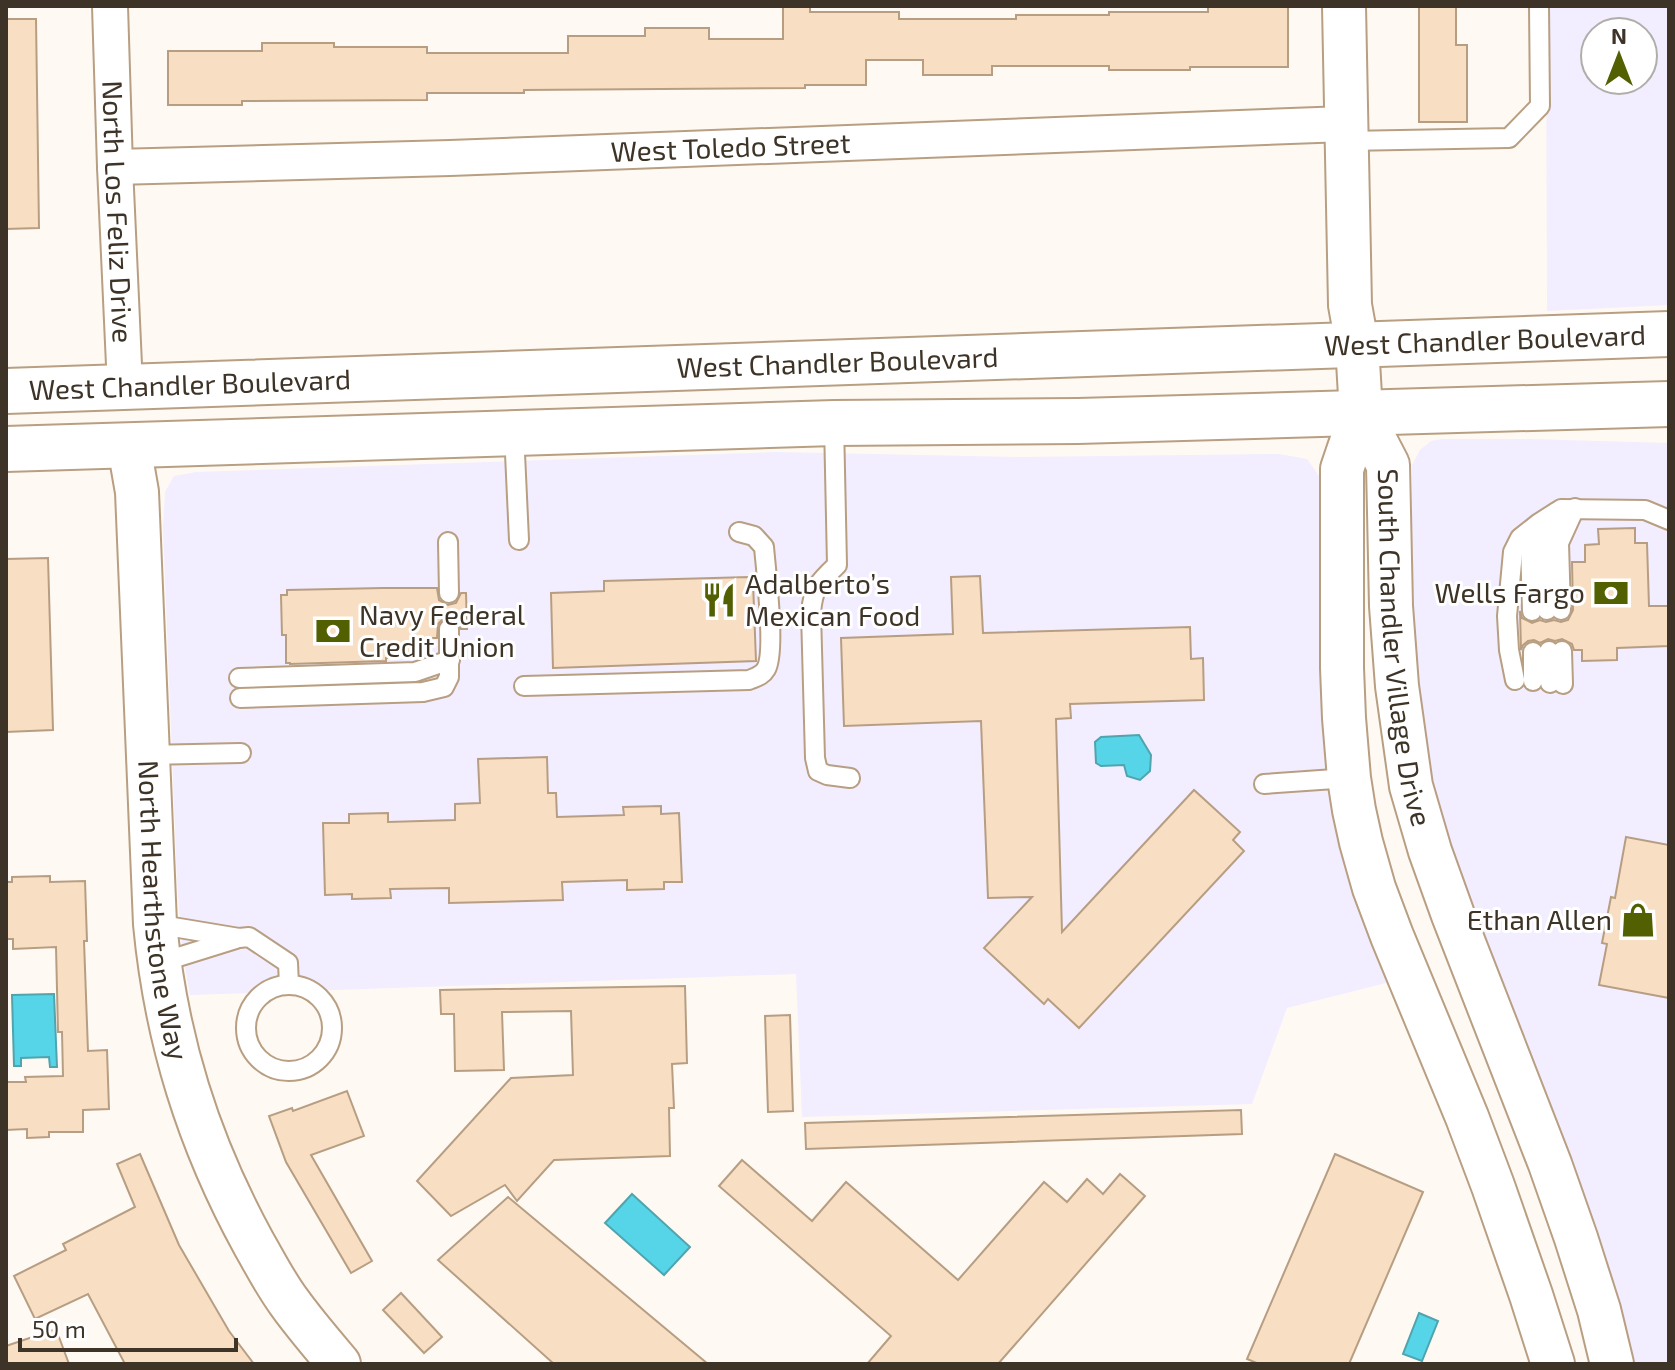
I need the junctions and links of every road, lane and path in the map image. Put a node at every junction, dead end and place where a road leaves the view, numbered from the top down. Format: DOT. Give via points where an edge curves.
graph roads {
  1 [pos="110,6"];
  2 [pos="1344,6"];
  3 [pos="1539,6"];
  4 [pos="1346,133"];
  5 [pos="115,167"];
  6 [pos="1669,334"];
  7 [pos="1357,344"];
  8 [pos="6,391"];
  9 [pos="1669,404"];
  10 [pos="1361,413"];
  11 [pos="127,416"];
  12 [pos="834,423"];
  13 [pos="514,432"];
  14 [pos="6,449"];
  15 [pos="1575,508"];
  16 [pos="1547,518"];
  17 [pos="1669,520"];
  18 [pos="739,532"];
  19 [pos="519,540"];
  20 [pos="448,542"];
  21 [pos="449,593"];
  22 [pos="449,629"];
  23 [pos="450,660"];
  24 [pos="239,678"];
  25 [pos="1540,682"];
  26 [pos="524,686"];
  27 [pos="240,698"];
  28 [pos="241,753"];
  29 [pos="1405,754"];
  30 [pos="146,755"];
  31 [pos="850,778"];
  32 [pos="1349,778"];
  33 [pos="1264,784"];
  34 [pos="239,938"];
  35 [pos="157,943"];
  36 [pos="289,985"];
  37 [pos="339,1364"];
  38 [pos="1553,1364"];
  39 [pos="1612,1364"];
  1 -- 5 [label="street, North Los Feliz Drive"];
  2 -- 4 [label="street"];
  3 -- 4 [label="lane" via="1540,106 1509,138"];
  4 -- 5 [label="street, West Toledo Street"];
  4 -- 7 [label="street" via="1350,305"];
  5 -- 11 [label="street, North Los Feliz Drive"];
  6 -- 7 [label="main road, West Chandler Boulevard"];
  7 -- 10 [label="street"];
  7 -- 11 [label="main road, West Chandler Boulevard"];
  8 -- 11 [label="main road, West Chandler Boulevard"];
  9 -- 10 [label="main road, West Chandler Boulevard"];
  10 -- 12 [label="main road, West Chandler Boulevard"];
  10 -- 29 [label="street, South Chandler Village Drive" via="1388,465 1391,606"];
  10 -- 32 [label="street, South Chandler Village Drive" via="1342,469 1342,668"];
  11 -- 13 [label="main road, West Chandler Boulevard"];
  11 -- 14 [label="main road, West Chandler Boulevard"];
  11 -- 30 [label="street, North Hearthstone Way" via="137,492"];
  12 -- 13 [label="main road, West Chandler Boulevard"];
  12 -- 31 [label="lane" via="837,565 812,595 815,758 818,771"];
  13 -- 19 [label="lane"];
  15 -- 16 [label="lane"];
  15 -- 16 [label="lane" via="1559,543 1547,610"];
  15 -- 17 [label="lane" via="1645,510"];
  16 -- 25 [label="lane" via="1520,538 1513,552 1507,616 1509,650"];
  18 -- 26 [label="lane" via="754,536 764,547 771,649 761,675 749,680"];
  20 -- 21 [label="lane"];
  22 -- 23 [label="lane"];
  23 -- 24 [label="lane" via="415,672"];
  23 -- 27 [label="lane" via="444,687 423,692"];
  25 -- 25 [label="lane" via="1548,651"];
  28 -- 30 [label="lane"];
  29 -- 32 [label="street"];
  29 -- 39 [label="street, South Chandler Village Drive" via="1430,851 1550,1164"];
  30 -- 35 [label="street, North Hearthstone Way"];
  32 -- 33 [label="lane"];
  32 -- 38 [label="street, South Chandler Village Drive" via="1374,888 1482,1158"];
  34 -- 35 [label="lane"];
  34 -- 35 [label="lane"];
  34 -- 36 [label="lane" via="249,937 288,963"];
  35 -- 37 [label="street, North Hearthstone Way" via="186,1086 216,1168 270,1273"];
  36 -- 36 [label="lane" via="261,996 246,1022 252,1050 275,1069 289,1071 317,1061 326,1051 333,1025 323,1000"];
}
